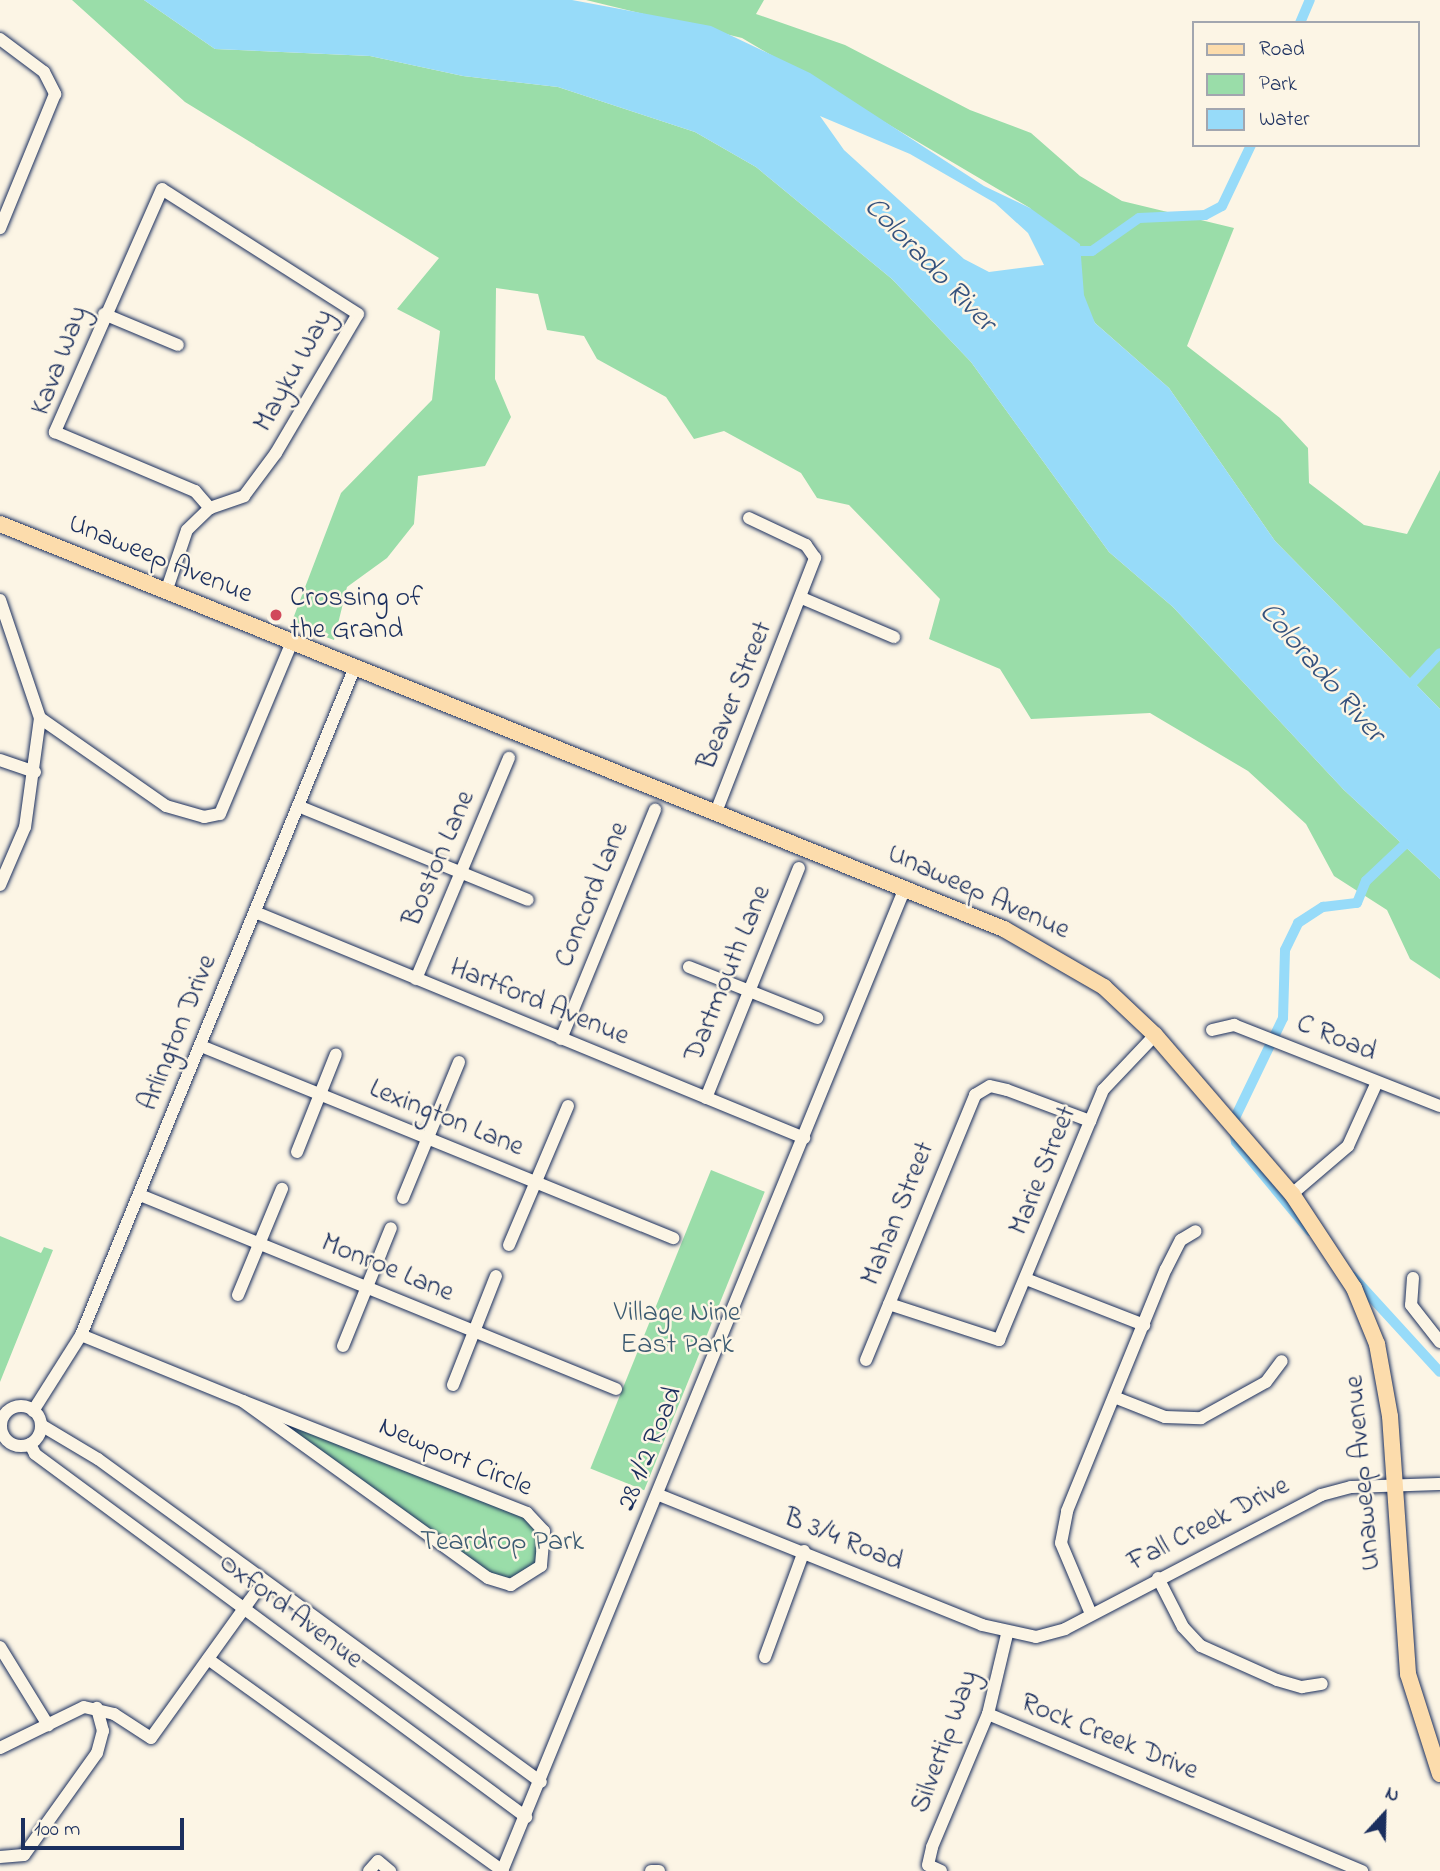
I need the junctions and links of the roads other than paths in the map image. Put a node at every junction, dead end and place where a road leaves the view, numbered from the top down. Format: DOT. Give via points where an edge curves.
graph roads {
  1 [pos="0,39"];
  2 [pos="162,189"];
  3 [pos="0,228"];
  4 [pos="104,314"];
  5 [pos="178,345"];
  6 [pos="211,508"];
  7 [pos="749,518"];
  8 [pos="0,524"];
  9 [pos="166,592"];
  10 [pos="802,598"];
  11 [pos="0,600"];
  12 [pos="894,637"];
  13 [pos="292,642"];
  14 [pos="355,667"];
  15 [pos="40,718"];
  16 [pos="509,758"];
  17 [pos="0,760"];
  18 [pos="35,772"];
  19 [pos="298,806"];
  20 [pos="655,810"];
  21 [pos="716,812"];
  22 [pos="799,868"];
  23 [pos="461,873"];
  24 [pos="0,885"];
  25 [pos="905,888"];
  26 [pos="528,900"];
  27 [pos="255,912"];
  28 [pos="689,967"];
  29 [pos="416,979"];
  30 [pos="749,991"];
  31 [pos="817,1018"];
  32 [pos="1213,1030"];
  33 [pos="1155,1035"];
  34 [pos="561,1038"];
  35 [pos="201,1046"];
  36 [pos="337,1054"];
  37 [pos="459,1062"];
  38 [pos="1377,1082"];
  39 [pos="320,1094"];
  40 [pos="706,1098"];
  41 [pos="568,1106"];
  42 [pos="1440,1106"];
  43 [pos="1090,1121"];
  44 [pos="428,1138"];
  45 [pos="804,1138"];
  46 [pos="297,1152"];
  47 [pos="535,1182"];
  48 [pos="282,1189"];
  49 [pos="1292,1194"];
  50 [pos="140,1195"];
  51 [pos="404,1198"];
  52 [pos="391,1228"];
  53 [pos="1196,1231"];
  54 [pos="673,1238"];
  55 [pos="259,1244"];
  56 [pos="509,1245"];
  57 [pos="496,1276"];
  58 [pos="1413,1278"];
  59 [pos="1026,1279"];
  60 [pos="367,1287"];
  61 [pos="238,1295"];
  62 [pos="889,1304"];
  63 [pos="1144,1325"];
  64 [pos="474,1331"];
  65 [pos="81,1335"];
  66 [pos="1440,1342"];
  67 [pos="343,1346"];
  68 [pos="866,1360"];
  69 [pos="1282,1361"];
  70 [pos="453,1385"];
  71 [pos="616,1389"];
  72 [pos="1114,1397"];
  73 [pos="243,1401"];
  74 [pos="33,1410"];
  75 [pos="1,1421"];
  76 [pos="41,1425"];
  77 [pos="2,1439"];
  78 [pos="30,1444"];
  79 [pos="1440,1484"];
  80 [pos="1393,1486"];
  81 [pos="659,1495"];
  82 [pos="804,1550"];
  83 [pos="1158,1578"];
  84 [pos="263,1582"];
  85 [pos="244,1608"];
  86 [pos="1091,1614"];
  87 [pos="1007,1634"];
  88 [pos="0,1647"];
  89 [pos="765,1657"];
  90 [pos="208,1659"];
  91 [pos="1322,1684"];
  92 [pos="97,1708"];
  93 [pos="988,1714"];
  94 [pos="48,1726"];
  95 [pos="0,1748"];
  96 [pos="1440,1774"];
  97 [pos="541,1782"];
  98 [pos="526,1817"];
  99 [pos="0,1857"];
  100 [pos="369,1871"];
  101 [pos="390,1871"];
  102 [pos="503,1871"];
  103 [pos="651,1871"];
  104 [pos="659,1871"];
  105 [pos="942,1871"];
  106 [pos="1363,1871"];
  1 -- 3 [label="street" via="44,72 55,94"];
  2 -- 4 [label="street, Kava Way"];
  2 -- 6 [label="street, Mayku Way" via="358,314 260,475 244,496"];
  4 -- 5 [label="street"];
  4 -- 6 [label="street, Kava Way" via="55,432 195,491"];
  6 -- 9 [label="street, Mayku Way" via="187,530"];
  7 -- 10 [label="street, Beaver Street" via="812,551"];
  8 -- 9 [label="main road, Unaweep Avenue"];
  9 -- 13 [label="main road, Unaweep Avenue"];
  10 -- 12 [label="street"];
  10 -- 21 [label="street, Beaver Street"];
  11 -- 15 [label="street"];
  13 -- 14 [label="main road, Unaweep Avenue"];
  13 -- 15 [label="street" via="220,814 173,810"];
  14 -- 19 [label="street, Arlington Drive"];
  14 -- 21 [label="main road, Unaweep Avenue"];
  15 -- 18 [label="street"];
  16 -- 23 [label="street, Boston Lane"];
  17 -- 18 [label="street"];
  18 -- 24 [label="street" via="25,827"];
  19 -- 23 [label="street"];
  19 -- 27 [label="street, Arlington Drive"];
  20 -- 34 [label="street, Concord Lane"];
  21 -- 25 [label="main road, Unaweep Avenue"];
  22 -- 30 [label="street, Dartmouth Lane"];
  23 -- 26 [label="street"];
  23 -- 29 [label="street, Boston Lane"];
  25 -- 33 [label="main road, Unaweep Avenue" via="1044,947 1104,987"];
  25 -- 45 [label="street, 28 1/2 Road"];
  27 -- 29 [label="street, Hartford Avenue"];
  27 -- 35 [label="street, Arlington Drive"];
  28 -- 30 [label="street"];
  29 -- 34 [label="street, Hartford Avenue"];
  30 -- 31 [label="street"];
  30 -- 40 [label="street, Dartmouth Lane"];
  32 -- 38 [label="street, C Road" via="1234,1025"];
  33 -- 43 [label="street, Marie Street" via="1112,1075"];
  33 -- 49 [label="main road, Unaweep Avenue"];
  34 -- 40 [label="street, Hartford Avenue"];
  35 -- 39 [label="street, Lexington Lane"];
  35 -- 50 [label="street, Arlington Drive"];
  36 -- 39 [label="street"];
  37 -- 44 [label="street"];
  38 -- 42 [label="street, C Road"];
  38 -- 49 [label="street" via="1348,1146"];
  39 -- 44 [label="street, Lexington Lane"];
  39 -- 46 [label="street"];
  40 -- 45 [label="street, Hartford Avenue"];
  41 -- 47 [label="street"];
  43 -- 59 [label="street, Marie Street"];
  43 -- 62 [label="street, Mahan Street" via="1007,1090 981,1089"];
  44 -- 47 [label="street, Lexington Lane"];
  44 -- 51 [label="street"];
  45 -- 81 [label="street, 28 1/2 Road"];
  47 -- 54 [label="street, Lexington Lane"];
  47 -- 56 [label="street"];
  48 -- 55 [label="street"];
  49 -- 80 [label="main road, Unaweep Avenue" via="1354,1288 1377,1343"];
  50 -- 55 [label="street, Monroe Lane"];
  50 -- 65 [label="street, Arlington Drive"];
  52 -- 60 [label="street"];
  53 -- 63 [label="street" via="1181,1240"];
  55 -- 60 [label="street, Monroe Lane"];
  55 -- 61 [label="street"];
  57 -- 64 [label="street"];
  58 -- 66 [label="street" via="1411,1305"];
  59 -- 62 [label="street, Marie Street" via="999,1340"];
  59 -- 63 [label="street"];
  60 -- 64 [label="street, Monroe Lane"];
  60 -- 67 [label="street"];
  62 -- 68 [label="street, Mahan Street"];
  63 -- 72 [label="street"];
  64 -- 70 [label="street"];
  64 -- 71 [label="street, Monroe Lane"];
  65 -- 73 [label="street, Newport Circle"];
  65 -- 74 [label="street, Arlington Drive"];
  69 -- 72 [label="street" via="1266,1382 1201,1418 1165,1417"];
  72 -- 86 [label="street" via="1060,1543"];
  73 -- 73 [label="street, Newport Circle" via="488,1578 511,1585 541,1566 544,1531 527,1513"];
  74 -- 75 [label="street" via="12,1408"];
  74 -- 76 [label="street"];
  75 -- 77 [label="street"];
  76 -- 78 [label="street"];
  76 -- 84 [label="street, Oxford Avenue" via="98,1459"];
  77 -- 78 [label="street"];
  78 -- 85 [label="street, Oxford Avenue" via="35,1454"];
  79 -- 80 [label="street, Fall Creek Drive"];
  80 -- 83 [label="street, Fall Creek Drive" via="1321,1495"];
  80 -- 96 [label="main road, Unaweep Avenue" via="1408,1674"];
  81 -- 82 [label="street, B 3/4 Road"];
  81 -- 97 [label="street, 28 1/2 Road"];
  82 -- 87 [label="street, B 3/4 Road"];
  82 -- 89 [label="street"];
  83 -- 86 [label="street, Fall Creek Drive"];
  83 -- 91 [label="street" via="1183,1627 1201,1646 1277,1680 1302,1687"];
  84 -- 85 [label="street"];
  84 -- 97 [label="street, Oxford Avenue"];
  85 -- 90 [label="street"];
  85 -- 98 [label="street, Oxford Avenue"];
  86 -- 87 [label="street, Fall Creek Drive" via="1036,1637"];
  87 -- 93 [label="street, Silvertip Way"];
  88 -- 94 [label="street"];
  90 -- 92 [label="street" via="151,1738"];
  90 -- 102 [label="street"];
  92 -- 94 [label="street" via="71,1712"];
  92 -- 99 [label="street" via="103,1731 97,1753 24,1855"];
  93 -- 105 [label="street, Silvertip Way" via="928,1865"];
  93 -- 106 [label="street, Rock Creek Drive"];
  94 -- 95 [label="street"];
  97 -- 98 [label="street, 28 1/2 Road"];
  98 -- 102 [label="street, 28 1/2 Road"];
  100 -- 101 [label="street" via="378,1861"];
  103 -- 104 [label="street"];
}
